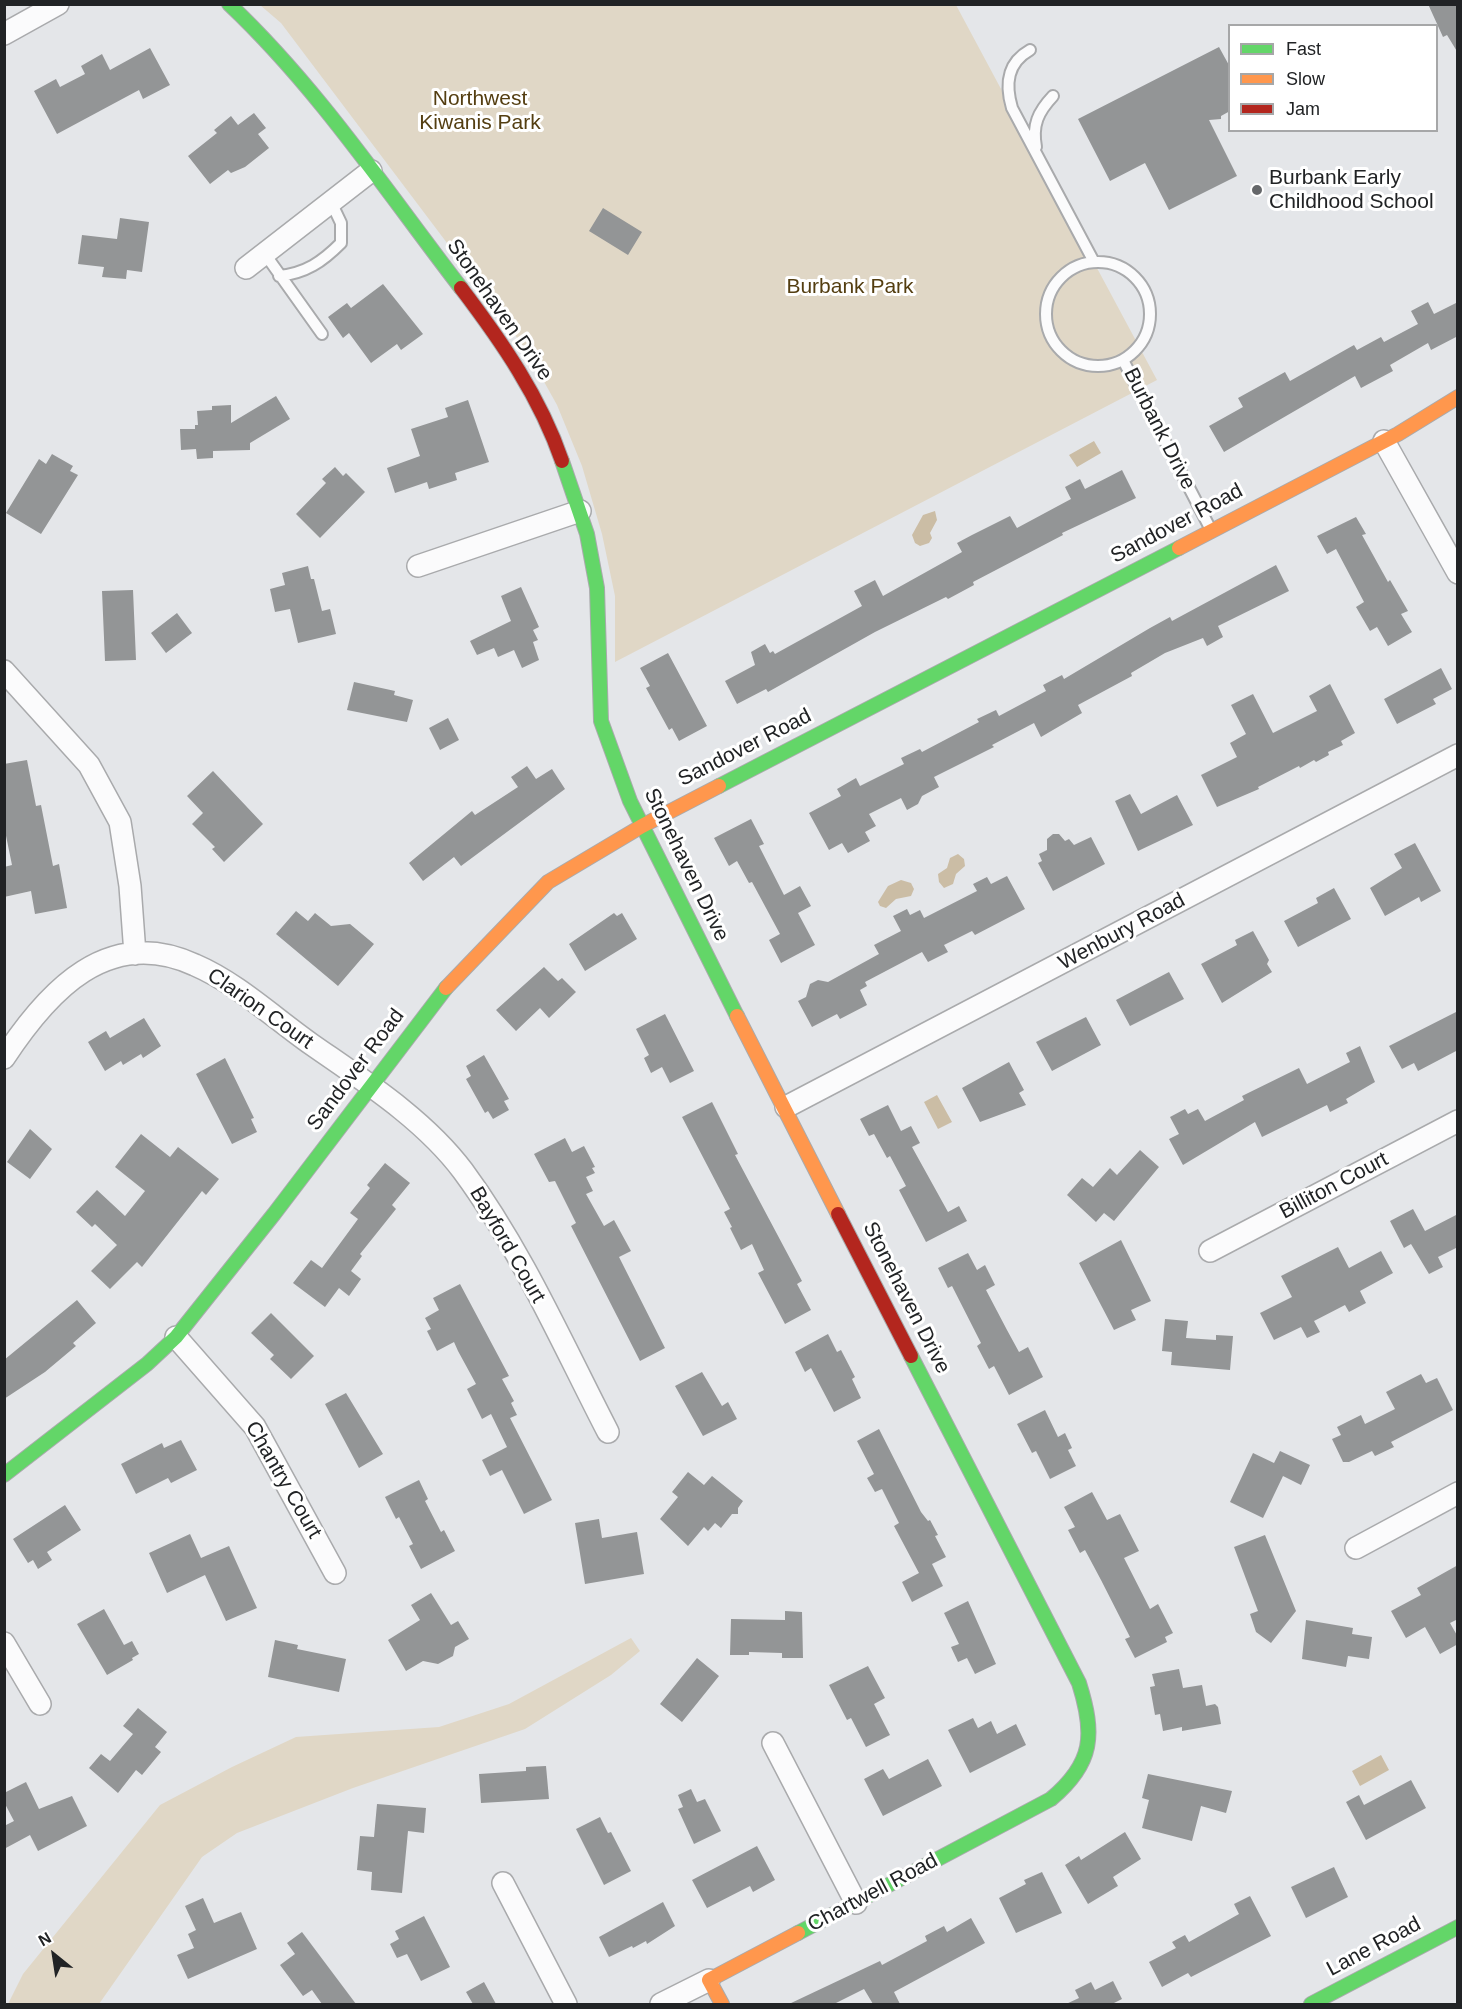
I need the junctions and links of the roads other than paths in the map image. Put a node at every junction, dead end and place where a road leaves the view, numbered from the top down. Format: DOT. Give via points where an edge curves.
graph roads {
  1 [pos="58,4"];
  2 [pos="229,4"];
  3 [pos="4,34"];
  4 [pos="1030,50"];
  5 [pos="1053,96"];
  6 [pos="1040,162"];
  7 [pos="371,171"];
  8 [pos="331,202"];
  9 [pos="265,254"];
  10 [pos="1094,262"];
  11 [pos="246,268"];
  12 [pos="279,276"];
  13 [pos="322,334"];
  14 [pos="1123,360"];
  15 [pos="1458,397"];
  16 [pos="1384,441"];
  17 [pos="580,511"];
  18 [pos="1211,530"];
  19 [pos="418,566"];
  20 [pos="1458,573"];
  21 [pos="4,670"];
  22 [pos="1458,755"];
  23 [pos="642,826"];
  24 [pos="135,954"];
  25 [pos="4,1058"];
  26 [pos="369,1085"];
  27 [pos="786,1107"];
  28 [pos="1458,1121"];
  29 [pos="1210,1251"];
  30 [pos="176,1337"];
  31 [pos="609,1432"];
  32 [pos="4,1475"];
  33 [pos="1458,1493"];
  34 [pos="1356,1548"];
  35 [pos="335,1573"];
  36 [pos="4,1643"];
  37 [pos="40,1704"];
  38 [pos="773,1743"];
  39 [pos="1078,1773"];
  40 [pos="503,1884"];
  41 [pos="856,1903"];
  42 [pos="1458,1928"];
  43 [pos="708,1980"];
  44 [pos="1340,1998"];
  45 [pos="566,2004"];
  46 [pos="661,2004"];
  47 [pos="722,2004"];
  48 [pos="1311,2004"];
  1 -- 3 [label="street"];
  2 -- 7 [label="street, Stonehaven Drive" via="273,47"];
  4 -- 6 [label="lane" via="1011,67 1007,93"];
  5 -- 6 [label="lane" via="1035,124"];
  6 -- 10 [label="lane"];
  7 -- 8 [label="street"];
  7 -- 17 [label="street, Stonehaven Drive" via="515,362 553,434"];
  8 -- 9 [label="street"];
  8 -- 12 [label="lane" via="341,223 341,243 299,274"];
  9 -- 11 [label="street"];
  9 -- 12 [label="lane"];
  10 -- 14 [label="lane, Burbank Drive" via="1122,268 1133,276 1148,300 1149,328 1139,346"];
  10 -- 14 [label="lane, Burbank Drive" via="1061,278 1048,299 1047,324 1056,346 1075,361 1099,366"];
  12 -- 13 [label="lane"];
  14 -- 18 [label="lane, Burbank Drive"];
  15 -- 16 [label="street, Sandover Road"];
  16 -- 18 [label="street, Sandover Road"];
  16 -- 20 [label="street"];
  17 -- 19 [label="street"];
  17 -- 23 [label="street, Stonehaven Drive" via="597,588 601,721"];
  18 -- 23 [label="street, Sandover Road"];
  21 -- 24 [label="street" via="89,765 120,822"];
  22 -- 27 [label="street, Wenbury Road"];
  23 -- 26 [label="street, Sandover Road" via="548,882 448,983"];
  23 -- 27 [label="street, Stonehaven Drive"];
  24 -- 25 [label="street, Clarion Court" via="81,971 62,986 29,1020"];
  24 -- 26 [label="street, Clarion Court" via="165,954 196,965"];
  26 -- 30 [label="street, Sandover Road" via="274,1214"];
  26 -- 31 [label="street, Bayford Court" via="436,1141 462,1169 495,1217"];
  27 -- 39 [label="street, Stonehaven Drive" via="1079,1683 1089,1714 1090,1737"];
  28 -- 29 [label="street, Billiton Court"];
  30 -- 32 [label="street, Sandover Road"];
  30 -- 35 [label="street, Chantry Court" via="255,1426"];
  33 -- 34 [label="street"];
  36 -- 37 [label="street"];
  38 -- 41 [label="street"];
  39 -- 41 [label="street, Chartwell Road" via="1052,1800"];
  40 -- 45 [label="street"];
  41 -- 43 [label="street, Chartwell Road"];
  42 -- 44 [label="street, Lane Road"];
  43 -- 46 [label="street, Chartwell Road"];
  43 -- 47 [label="street"];
  44 -- 48 [label="street, Lane Road"];
}
